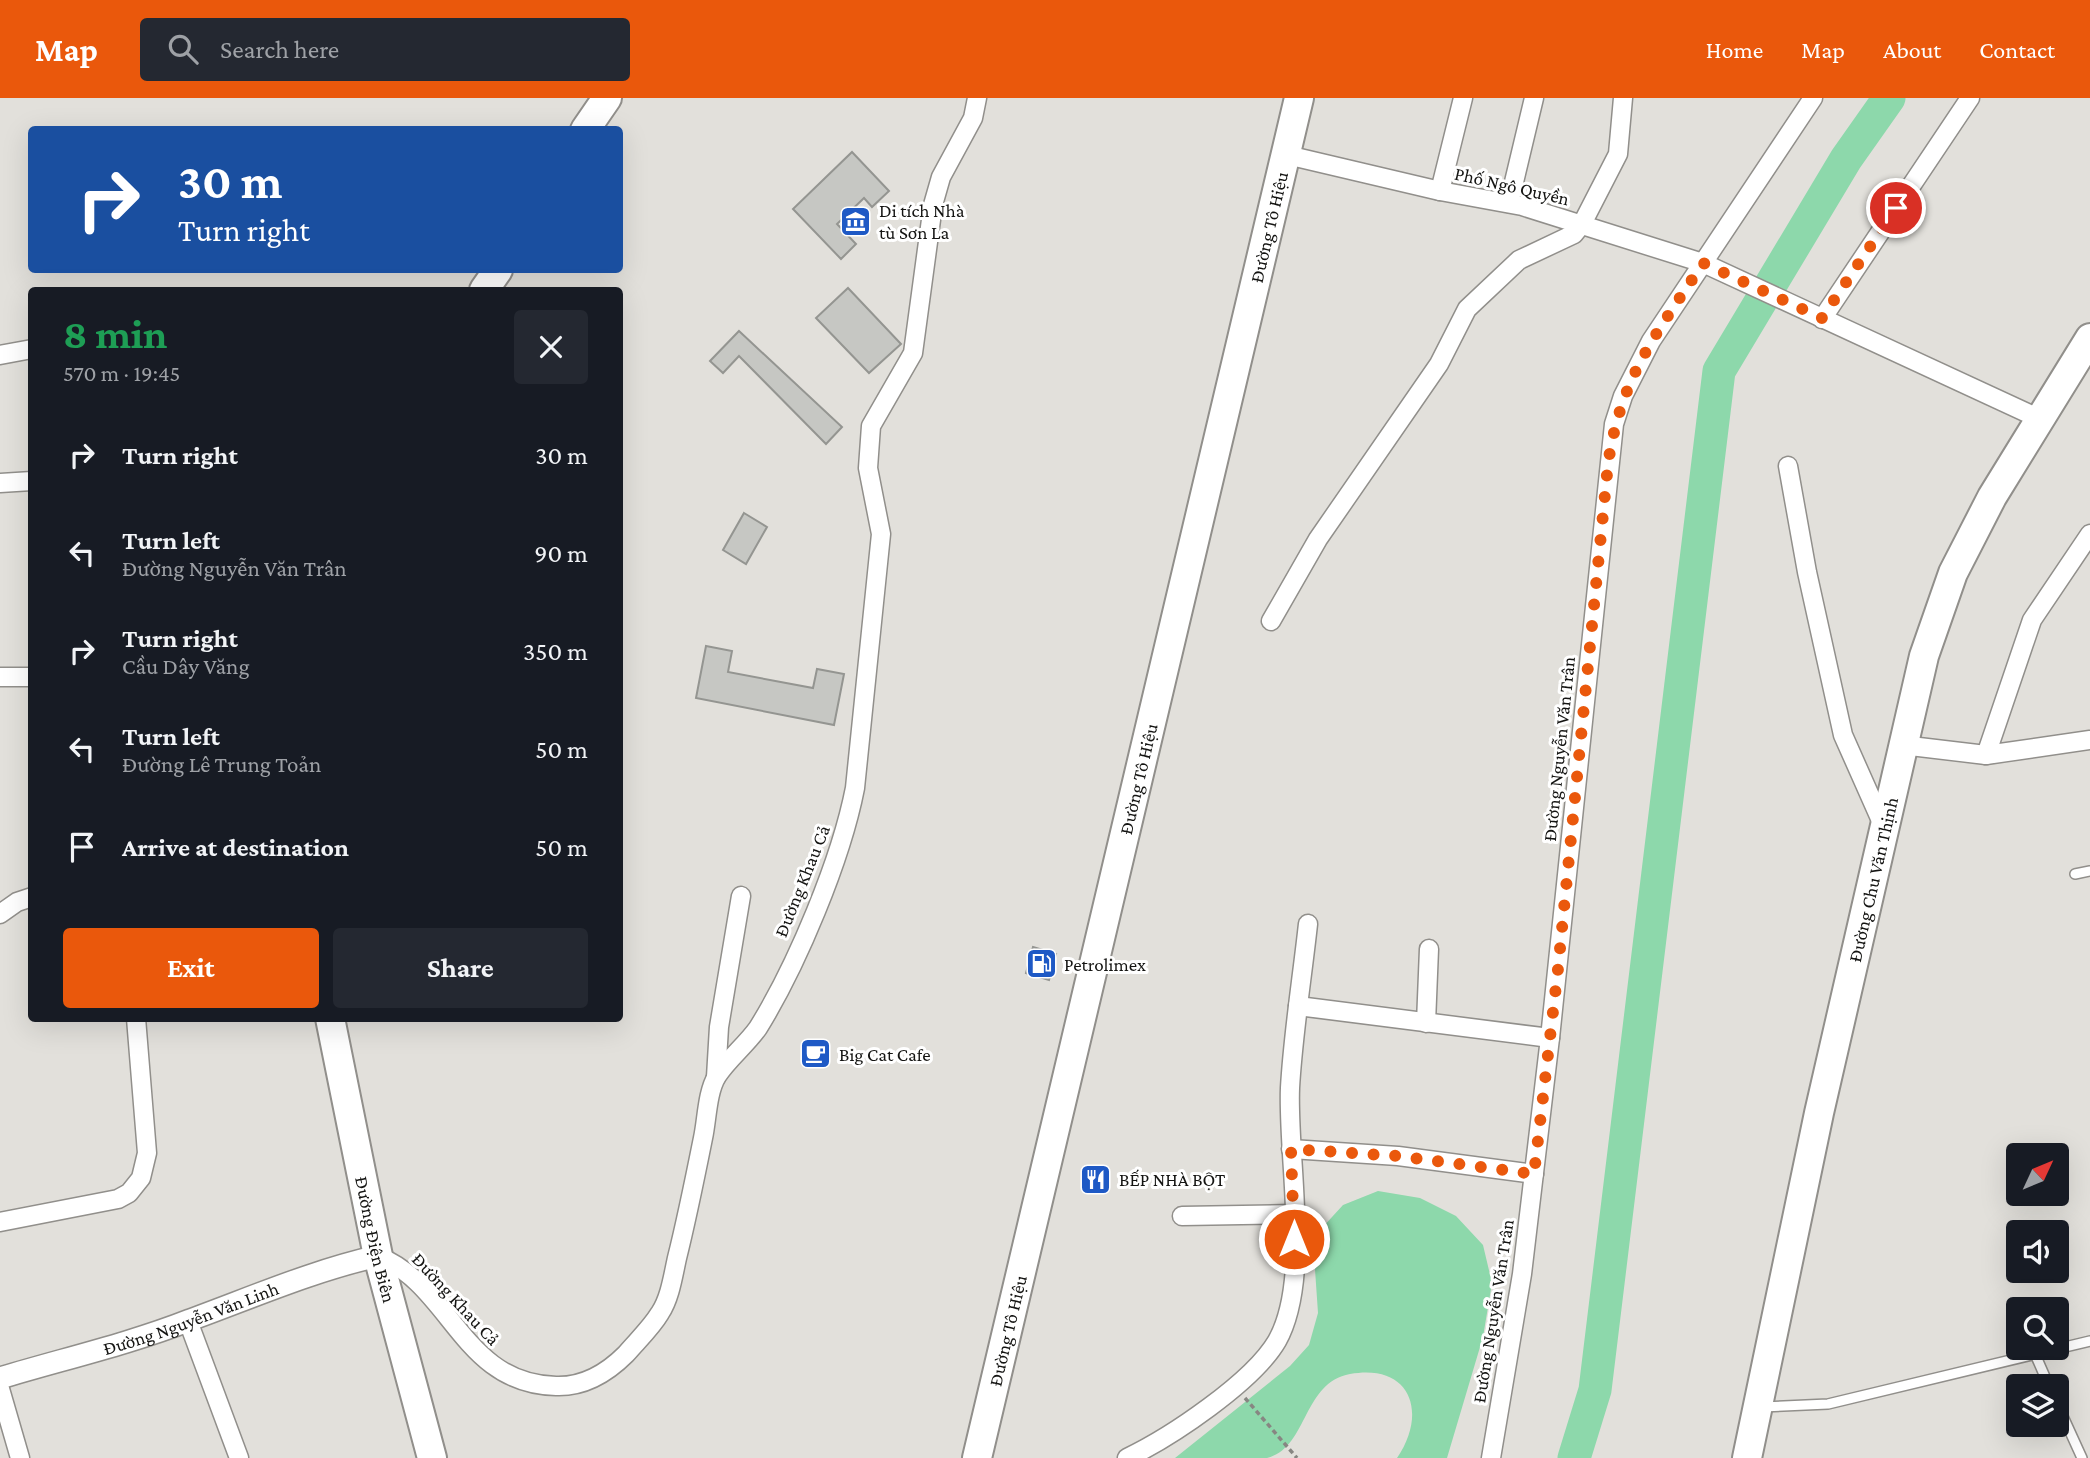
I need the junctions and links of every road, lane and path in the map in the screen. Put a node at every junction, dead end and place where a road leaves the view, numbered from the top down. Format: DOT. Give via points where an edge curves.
graph roads {
  1 [pos="607,98"];
  2 [pos="977,98"];
  3 [pos="1299,98"];
  4 [pos="1463,98"];
  5 [pos="1534,98"];
  6 [pos="1623,98"];
  7 [pos="1813,98"];
  8 [pos="1970,98"];
  9 [pos="588,126"];
  10 [pos="1287,155"];
  11 [pos="1440,191"];
  12 [pos="1508,203"];
  13 [pos="1582,224"];
  14 [pos="1703,263"];
  15 [pos="1822,318"];
  16 [pos="2090,338"];
  17 [pos="28,350"];
  18 [pos="0,355"];
  19 [pos="2038,418"];
  20 [pos="1788,466"];
  21 [pos="28,481"];
  22 [pos="0,483"];
  23 [pos="2090,534"];
  24 [pos="1271,621"];
  25 [pos="0,677"];
  26 [pos="28,677"];
  27 [pos="2090,740"];
  28 [pos="1902,745"];
  29 [pos="1986,755"];
  30 [pos="1883,825"];
  31 [pos="2090,871"];
  32 [pos="2075,874"];
  33 [pos="741,896"];
  34 [pos="28,898"];
  35 [pos="0,915"];
  36 [pos="1308,924"];
  37 [pos="1429,949"];
  38 [pos="1298,1006"];
  39 [pos="136,1022"];
  40 [pos="331,1022"];
  41 [pos="1426,1023"];
  42 [pos="1550,1038"];
  43 [pos="716,1077"];
  44 [pos="1291,1149"];
  45 [pos="1534,1174"];
  46 [pos="1294,1214"];
  47 [pos="1182,1216"];
  48 [pos="0,1222"];
  49 [pos="378,1256"];
  50 [pos="188,1321"];
  51 [pos="2090,1341"];
  52 [pos="2069,1346"];
  53 [pos="2010,1360"];
  54 [pos="0,1378"];
  55 [pos="0,1389"];
  56 [pos="1242,1395"];
  57 [pos="1760,1407"];
  58 [pos="2069,1430"];
  59 [pos="20,1458"];
  60 [pos="239,1458"];
  61 [pos="432,1458"];
  62 [pos="977,1458"];
  63 [pos="1127,1458"];
  64 [pos="1297,1458"];
  65 [pos="1491,1458"];
  66 [pos="1747,1458"];
  67 [pos="2082,1458"];
  1 -- 9 [label="main road"];
  2 -- 43 [label="street, Đường Khau Cả" via="973,118 941,177 933,205 913,353 871,426 868,468 881,534 849,821 811,918 760,1024"];
  3 -- 10 [label="main road, Đường Tô Hiệu"];
  4 -- 11 [label="street"];
  5 -- 12 [label="street"];
  6 -- 13 [label="street" via="1618,155"];
  7 -- 14 [label="street, Đường Nguyễn Văn Trân"];
  8 -- 15 [label="street"];
  10 -- 11 [label="street, Phố Ngô Quyền"];
  10 -- 62 [label="main road, Đường Tô Hiệu"];
  11 -- 12 [label="street, Phố Ngô Quyền"];
  12 -- 13 [label="street, Phố Ngô Quyền"];
  13 -- 14 [label="street, Phố Ngô Quyền"];
  13 -- 24 [label="street" via="1574,234 1519,260 1467,309 1439,364 1318,539"];
  14 -- 15 [label="street, Phố Ngô Quyền"];
  14 -- 42 [label="street, Đường Nguyễn Văn Trân" via="1636,368 1614,424"];
  15 -- 19 [label="street"];
  16 -- 19 [label="main road, Đường Chu Văn Thịnh"];
  17 -- 18 [label="street"];
  19 -- 28 [label="main road, Đường Chu Văn Thịnh" via="1954,573 1924,656"];
  20 -- 30 [label="street" via="1843,735"];
  21 -- 22 [label="street"];
  23 -- 29 [label="street" via="2032,620"];
  25 -- 26 [label="street"];
  27 -- 29 [label="street"];
  28 -- 29 [label="street"];
  28 -- 30 [label="main road, Đường Chu Văn Thịnh"];
  30 -- 57 [label="main road, Đường Chu Văn Thịnh"];
  31 -- 32 [label="lane"];
  33 -- 43 [label="street" via="719,1027"];
  34 -- 35 [label="street"];
  36 -- 38 [label="street"];
  37 -- 41 [label="street"];
  38 -- 41 [label="street"];
  38 -- 44 [label="street" via="1290,1090"];
  39 -- 48 [label="street" via="147,1153 137,1185 118,1199"];
  40 -- 49 [label="main road, Đường Điện Biên"];
  41 -- 42 [label="street"];
  42 -- 45 [label="street, Đường Nguyễn Văn Trân"];
  43 -- 49 [label="street, Đường Khau Cả" via="665,1302 634,1345 603,1373 553,1386 499,1371 473,1350 401,1266"];
  44 -- 45 [label="street" via="1398,1156"];
  44 -- 46 [label="street"];
  45 -- 65 [label="street, Đường Nguyễn Văn Trân"];
  46 -- 47 [label="street"];
  46 -- 63 [label="street" via="1292,1297 1276,1342 1218,1398"];
  49 -- 50 [label="street, Đường Nguyễn Văn Linh" via="285,1282"];
  49 -- 61 [label="main road, Đường Điện Biên"];
  50 -- 54 [label="street, Đường Nguyễn Văn Linh"];
  50 -- 60 [label="street"];
  51 -- 52 [label="lane"];
  53 -- 57 [label="lane" via="1828,1404"];
  55 -- 59 [label="street"];
  56 -- 64 [label="path"];
  57 -- 66 [label="main road, Đường Chu Văn Thịnh"];
  58 -- 67 [label="lane"];
}
